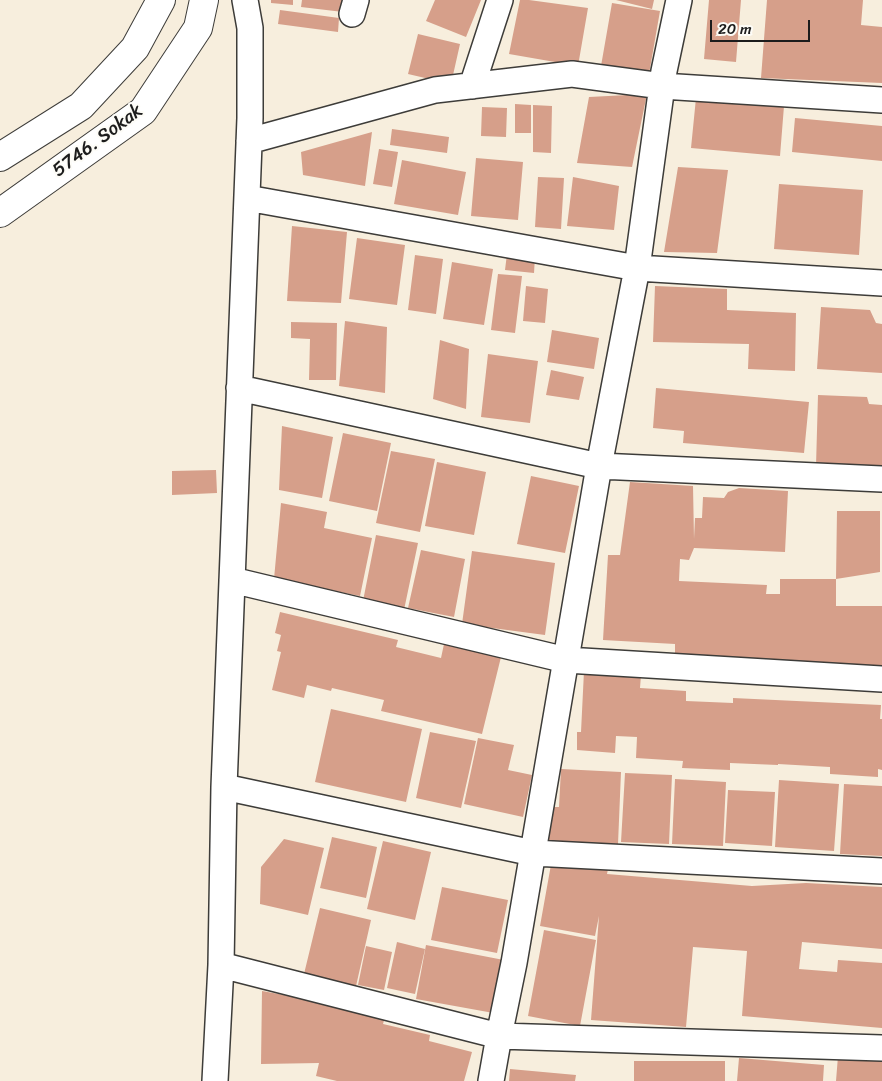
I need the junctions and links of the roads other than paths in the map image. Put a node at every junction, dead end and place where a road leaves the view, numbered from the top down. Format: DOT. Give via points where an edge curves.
graph roads {
  1 [pos="161,0"];
  2 [pos="204,0"];
  3 [pos="245,0"];
  4 [pos="500,0"];
  5 [pos="679,0"];
  6 [pos="472,86"];
  7 [pos="662,86"];
  8 [pos="882,100"];
  9 [pos="249,141"];
  10 [pos="0,157"];
  11 [pos="246,198"];
  12 [pos="0,213"];
  13 [pos="637,268"];
  14 [pos="882,283"];
  15 [pos="239,388"];
  16 [pos="599,466"];
  17 [pos="882,479"];
  18 [pos="232,580"];
  19 [pos="566,660"];
  20 [pos="882,679"];
  21 [pos="224,787"];
  22 [pos="533,853"];
  23 [pos="882,871"];
  24 [pos="221,965"];
  25 [pos="499,1036"];
  26 [pos="882,1048"];
  27 [pos="215,1081"];
  28 [pos="491,1081"];
  1 -- 10 [label="main road, 5746. Sokak" via="134,48 81,106"];
  2 -- 12 [label="main road, 5746. Sokak" via="198,28 143,111"];
  3 -- 9 [label="street" via="250,28"];
  4 -- 6 [label="street"];
  5 -- 7 [label="street"];
  6 -- 7 [label="street" via="572,74"];
  6 -- 9 [label="street" via="435,90"];
  7 -- 8 [label="street"];
  7 -- 13 [label="street"];
  9 -- 11 [label="street"];
  11 -- 13 [label="street"];
  11 -- 15 [label="street"];
  13 -- 14 [label="street"];
  13 -- 16 [label="street"];
  15 -- 16 [label="street"];
  15 -- 18 [label="street"];
  16 -- 17 [label="street"];
  16 -- 19 [label="street"];
  18 -- 19 [label="street"];
  18 -- 21 [label="street"];
  19 -- 20 [label="street"];
  19 -- 22 [label="street"];
  21 -- 22 [label="street"];
  21 -- 24 [label="street"];
  22 -- 23 [label="street"];
  22 -- 25 [label="street"];
  24 -- 25 [label="street"];
  24 -- 27 [label="street"];
  25 -- 26 [label="street"];
  25 -- 28 [label="street"];
}
